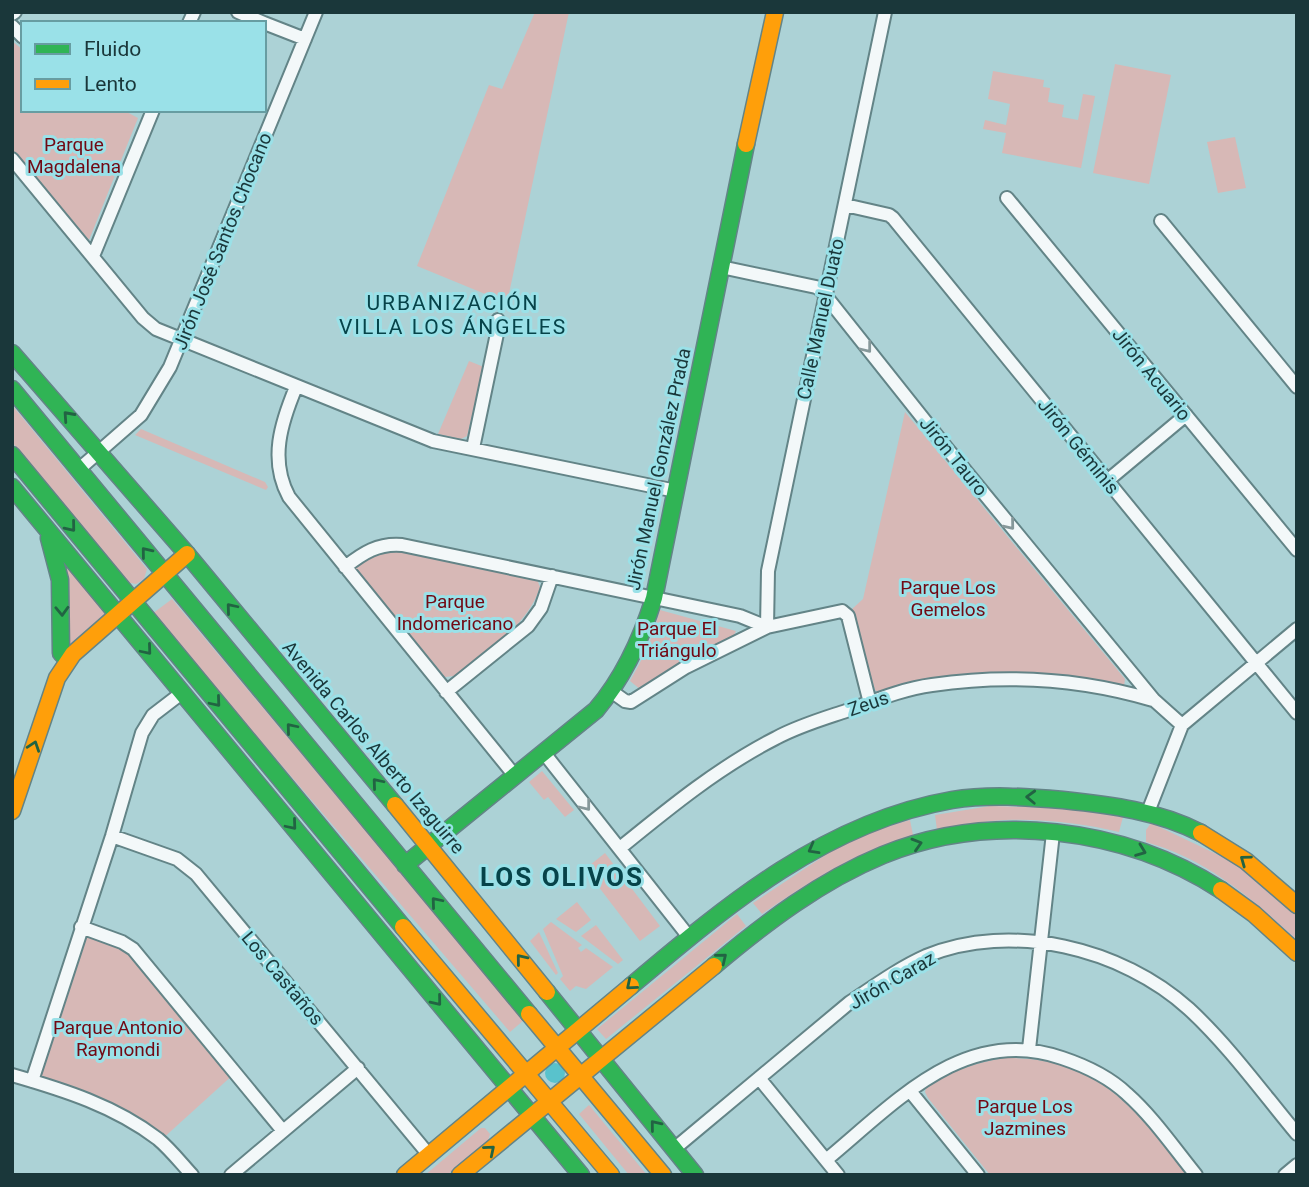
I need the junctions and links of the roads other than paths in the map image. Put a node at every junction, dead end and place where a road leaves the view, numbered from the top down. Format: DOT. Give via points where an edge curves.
graph roads {
  1 [pos="238,12"];
  2 [pos="316,12"];
  3 [pos="775,12"];
  4 [pos="885,12"];
  5 [pos="259,21"];
  6 [pos="266,24"];
  7 [pos="305,39"];
  8 [pos="149,112"];
  9 [pos="12,159"];
  10 [pos="1007,198"];
  11 [pos="845,205"];
  12 [pos="1161,221"];
  13 [pos="93,256"];
  14 [pos="721,267"];
  15 [pos="825,295"];
  16 [pos="498,320"];
  17 [pos="181,340"];
  18 [pos="15,357"];
  19 [pos="296,387"];
  20 [pos="1297,387"];
  21 [pos="12,389"];
  22 [pos="1186,415"];
  23 [pos="473,448"];
  24 [pos="100,451"];
  25 [pos="12,455"];
  26 [pos="78,470"];
  27 [pos="1107,481"];
  28 [pos="12,487"];
  29 [pos="676,491"];
  30 [pos="44,494"];
  31 [pos="29,507"];
  32 [pos="41,522"];
  33 [pos="1297,550"];
  34 [pos="187,554"];
  35 [pos="345,567"];
  36 [pos="163,574"];
  37 [pos="552,576"];
  38 [pos="654,598"];
  39 [pos="132,602"];
  40 [pos="117,614"];
  41 [pos="767,627"];
  42 [pos="1297,629"];
  43 [pos="70,656"];
  44 [pos="1256,663"];
  45 [pos="611,691"];
  46 [pos="183,692"];
  47 [pos="446,692"];
  48 [pos="1154,700"];
  49 [pos="870,703"];
  50 [pos="1297,713"];
  51 [pos="1182,725"];
  52 [pos="544,752"];
  53 [pos="19,770"];
  54 [pos="515,776"];
  55 [pos="12,811"];
  56 [pos="1148,812"];
  57 [pos="1053,833"];
  58 [pos="112,836"];
  59 [pos="429,845"];
  60 [pos="620,848"];
  61 [pos="405,865"];
  62 [pos="1297,905"];
  63 [pos="81,927"];
  64 [pos="689,937"];
  65 [pos="1042,944"];
  66 [pos="1297,953"];
  67 [pos="578,1030"];
  68 [pos="557,1048"];
  69 [pos="1029,1049"];
  70 [pos="600,1058"];
  71 [pos="358,1068"];
  72 [pos="526,1073"];
  73 [pos="12,1075"];
  74 [pos="580,1076"];
  75 [pos="759,1078"];
  76 [pos="32,1081"];
  77 [pos="509,1088"];
  78 [pos="910,1091"];
  79 [pos="549,1101"];
  80 [pos="532,1115"];
  81 [pos="283,1130"];
  82 [pos="1297,1134"];
  83 [pos="674,1149"];
  84 [pos="429,1155"];
  85 [pos="826,1160"];
  86 [pos="1297,1166"];
  87 [pos="192,1175"];
  88 [pos="231,1175"];
  89 [pos="405,1175"];
  90 [pos="460,1175"];
  91 [pos="581,1175"];
  92 [pos="611,1175"];
  93 [pos="663,1175"];
  94 [pos="695,1175"];
  95 [pos="838,1175"];
  96 [pos="978,1175"];
  97 [pos="1196,1175"];
  98 [pos="1285,1175"];
  1 -- 5 [label="street"];
  2 -- 7 [label="street, Jirón José Santos Chocano"];
  3 -- 14 [label="main road, Jirón Manuel González Prada"];
  4 -- 11 [label="street, Calle Manuel Duato"];
  6 -- 7 [label="street"];
  7 -- 17 [label="street, Jirón José Santos Chocano"];
  8 -- 13 [label="street"];
  9 -- 13 [label="street"];
  10 -- 22 [label="street, Jirón Acuario"];
  11 -- 15 [label="street, Calle Manuel Duato"];
  11 -- 27 [label="street, Jirón Géminis" via="893,218"];
  12 -- 20 [label="street"];
  13 -- 17 [label="street" via="147,322"];
  14 -- 15 [label="street, Jirón Tauro" via="816,287"];
  14 -- 29 [label="main road, Jirón Manuel González Prada"];
  15 -- 41 [label="street, Calle Manuel Duato" via="768,571"];
  15 -- 48 [label="street, Jirón Tauro, one-way"];
  16 -- 23 [label="street"];
  17 -- 19 [label="street"];
  17 -- 24 [label="street, Jirón José Santos Chocano" via="151,401 133,424"];
  24 -- 18 [label="main road, Avenida Carlos Alberto Izaguirre, one-way"];
  19 -- 23 [label="street" via="433,441"];
  19 -- 35 [label="street" via="279,433 280,475 289,497"];
  21 -- 26 [label="main road"];
  22 -- 27 [label="street"];
  22 -- 33 [label="street, Jirón Acuario"];
  23 -- 29 [label="street"];
  24 -- 26 [label="street, Jirón José Santos Chocano"];
  24 -- 34 [label="main road, Avenida Carlos Alberto Izaguirre"];
  25 -- 30 [label="main road"];
  36 -- 26 [label="main road, one-way"];
  27 -- 44 [label="street, Jirón Géminis"];
  28 -- 31 [label="main road"];
  29 -- 38 [label="main road, Jirón Manuel González Prada"];
  30 -- 31 [label="main road"];
  30 -- 39 [label="main road, one-way"];
  31 -- 32 [label="main road"];
  32 -- 40 [label="main road"];
  32 -- 43 [label="main road, one-way" via="59,576 61,653"];
  34 -- 36 [label="main road"];
  59 -- 34 [label="main road, Avenida Carlos Alberto Izaguirre, one-way"];
  35 -- 37 [label="street" via="369,550 393,544"];
  35 -- 47 [label="street"];
  36 -- 39 [label="main road"];
  61 -- 36 [label="main road, one-way"];
  37 -- 38 [label="street"];
  37 -- 47 [label="street" via="541,608 528,626"];
  38 -- 41 [label="street" via="740,616"];
  38 -- 45 [label="main road, Jirón Manuel González Prada" via="637,649"];
  39 -- 40 [label="main road"];
  39 -- 72 [label="main road, one-way"];
  40 -- 43 [label="main road"];
  40 -- 46 [label="main road, one-way"];
  41 -- 45 [label="street" via="686,667 638,700 625,701"];
  41 -- 49 [label="street" via="842,611 848,616"];
  42 -- 44 [label="street"];
  53 -- 43 [label="main road, one-way"];
  44 -- 50 [label="street, Jirón Géminis"];
  44 -- 51 [label="street"];
  45 -- 52 [label="main road, Jirón Manuel González Prada" via="587,718"];
  46 -- 58 [label="street" via="153,715 145,728"];
  46 -- 77 [label="main road, one-way"];
  47 -- 54 [label="street"];
  48 -- 49 [label="street, Zeus" via="1065,682 1002,679 931,685"];
  48 -- 51 [label="street, Jirón Tauro"];
  49 -- 60 [label="street, Zeus" via="796,728 750,752"];
  51 -- 56 [label="street"];
  52 -- 54 [label="main road, Jirón Manuel González Prada"];
  52 -- 60 [label="street, one-way"];
  53 -- 55 [label="main road"];
  54 -- 59 [label="main road, Jirón Manuel González Prada"];
  62 -- 56 [label="main road, one-way" via="1221,844"];
  56 -- 64 [label="main road, one-way" via="1060,797 1004,796 946,800 901,811 846,832 791,862"];
  57 -- 65 [label="street"];
  57 -- 66 [label="main road, one-way" via="1116,843 1182,867 1255,913"];
  70 -- 57 [label="main road, one-way" via="755,932 844,873 943,838 981,831"];
  58 -- 63 [label="street"];
  58 -- 71 [label="street, Los Castaños" via="177,859 196,873"];
  59 -- 61 [label="main road, Jirón Manuel González Prada"];
  67 -- 59 [label="main road, Avenida Carlos Alberto Izaguirre, one-way"];
  60 -- 64 [label="street"];
  68 -- 61 [label="main road, one-way"];
  63 -- 76 [label="street"];
  63 -- 81 [label="street" via="133,949"];
  64 -- 67 [label="main road, one-way"];
  65 -- 69 [label="street"];
  65 -- 75 [label="street, Jirón Caraz" via="966,944 924,957 849,1003"];
  65 -- 82 [label="street, Jirón Caraz" via="1102,958 1177,999 1220,1042"];
  67 -- 68 [label="main road"];
  67 -- 70 [label="main road, Avenida Carlos Alberto Izaguirre"];
  68 -- 72 [label="main road"];
  68 -- 74 [label="main road"];
  69 -- 78 [label="street" via="971,1056"];
  69 -- 97 [label="street" via="1081,1065 1116,1084"];
  70 -- 74 [label="main road"];
  83 -- 70 [label="main road, Avenida Carlos Alberto Izaguirre, one-way"];
  71 -- 81 [label="street"];
  71 -- 84 [label="street, Los Castaños"];
  72 -- 77 [label="main road"];
  72 -- 79 [label="main road"];
  73 -- 76 [label="street"];
  74 -- 79 [label="main road"];
  74 -- 93 [label="main road"];
  75 -- 83 [label="street, Jirón Caraz"];
  75 -- 85 [label="street"];
  76 -- 87 [label="street" via="92,1101 125,1118 160,1141"];
  77 -- 80 [label="main road"];
  77 -- 84 [label="main road"];
  78 -- 85 [label="street"];
  78 -- 96 [label="street"];
  79 -- 80 [label="main road"];
  79 -- 92 [label="main road"];
  90 -- 80 [label="main road, one-way"];
  80 -- 91 [label="main road"];
  81 -- 88 [label="street"];
  83 -- 94 [label="main road, Avenida Carlos Alberto Izaguirre"];
  84 -- 89 [label="main road"];
  85 -- 95 [label="street"];
  86 -- 98 [label="street"];
}
